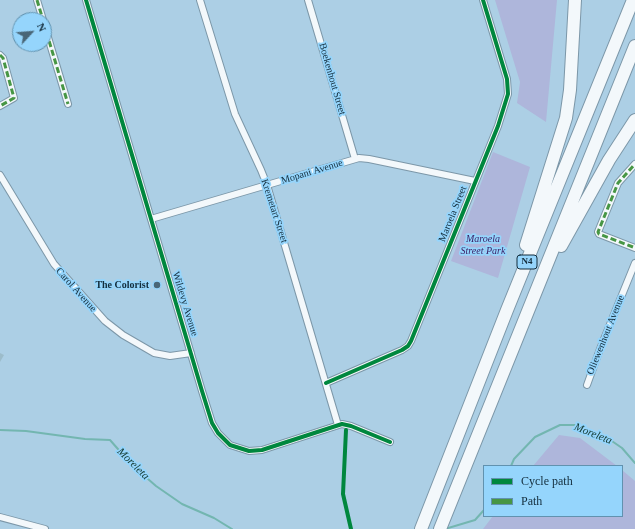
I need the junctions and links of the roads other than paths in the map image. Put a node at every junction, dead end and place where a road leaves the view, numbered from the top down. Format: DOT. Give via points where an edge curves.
graph roads {
  1 [pos="37,0"];
  2 [pos="86,0"];
  3 [pos="200,0"];
  4 [pos="308,0"];
  5 [pos="483,0"];
  6 [pos="575,0"];
  7 [pos="633,0"];
  8 [pos="41,12"];
  9 [pos="635,46"];
  10 [pos="52,51"];
  11 [pos="0,55"];
  12 [pos="68,104"];
  13 [pos="0,106"];
  14 [pos="635,120"];
  15 [pos="355,159"];
  16 [pos="635,164"];
  17 [pos="0,175"];
  18 [pos="475,181"];
  19 [pos="267,185"];
  20 [pos="151,219"];
  21 [pos="635,248"];
  22 [pos="635,263"];
  23 [pos="538,288"];
  24 [pos="507,310"];
  25 [pos="191,353"];
  26 [pos="326,383"];
  27 [pos="587,385"];
  28 [pos="338,425"];
  29 [pos="390,442"];
  30 [pos="0,517"];
  31 [pos="421,527"];
  32 [pos="44,529"];
  33 [pos="440,529"];
  1 -- 8 [label="street"];
  2 -- 20 [label="street, Wildevy Avenue"];
  3 -- 19 [label="street, Kremetart Street" via="234,114"];
  4 -- 15 [label="street, Boekenhout Street"];
  5 -- 18 [label="street, Maroela Street" via="507,79 508,91 502,115"];
  6 -- 24 [label="highway" via="566,118"];
  7 -- 24 [label="highway, N4"];
  9 -- 23 [label="highway, N4"];
  10 -- 12 [label="street"];
  11 -- 13 [label="street" via="4,58 14,98"];
  14 -- 23 [label="highway" via="609,160"];
  15 -- 18 [label="street, Mopani Avenue" via="369,159"];
  15 -- 19 [label="street, Mopani Avenue"];
  16 -- 21 [label="street" via="618,183 598,232"];
  17 -- 25 [label="street, Carol Avenue" via="54,264 105,321 154,352 170,356"];
  18 -- 26 [label="street, Maroela Street" via="408,346"];
  19 -- 20 [label="street, Mopani Avenue"];
  19 -- 26 [label="street, Kremetart Street"];
  20 -- 25 [label="street, Wildevy Avenue"];
  22 -- 27 [label="street, Oliewenhout Avenue"];
  23 -- 33 [label="highway, N4"];
  24 -- 31 [label="highway, N4"];
  25 -- 28 [label="street, Wildevy Avenue" via="213,425 220,436 230,444 249,451 262,450"];
  26 -- 28 [label="street, Kremetart Street"];
  28 -- 29 [label="street, Wildevy Avenue" via="346,424"];
  30 -- 32 [label="street"];
}
